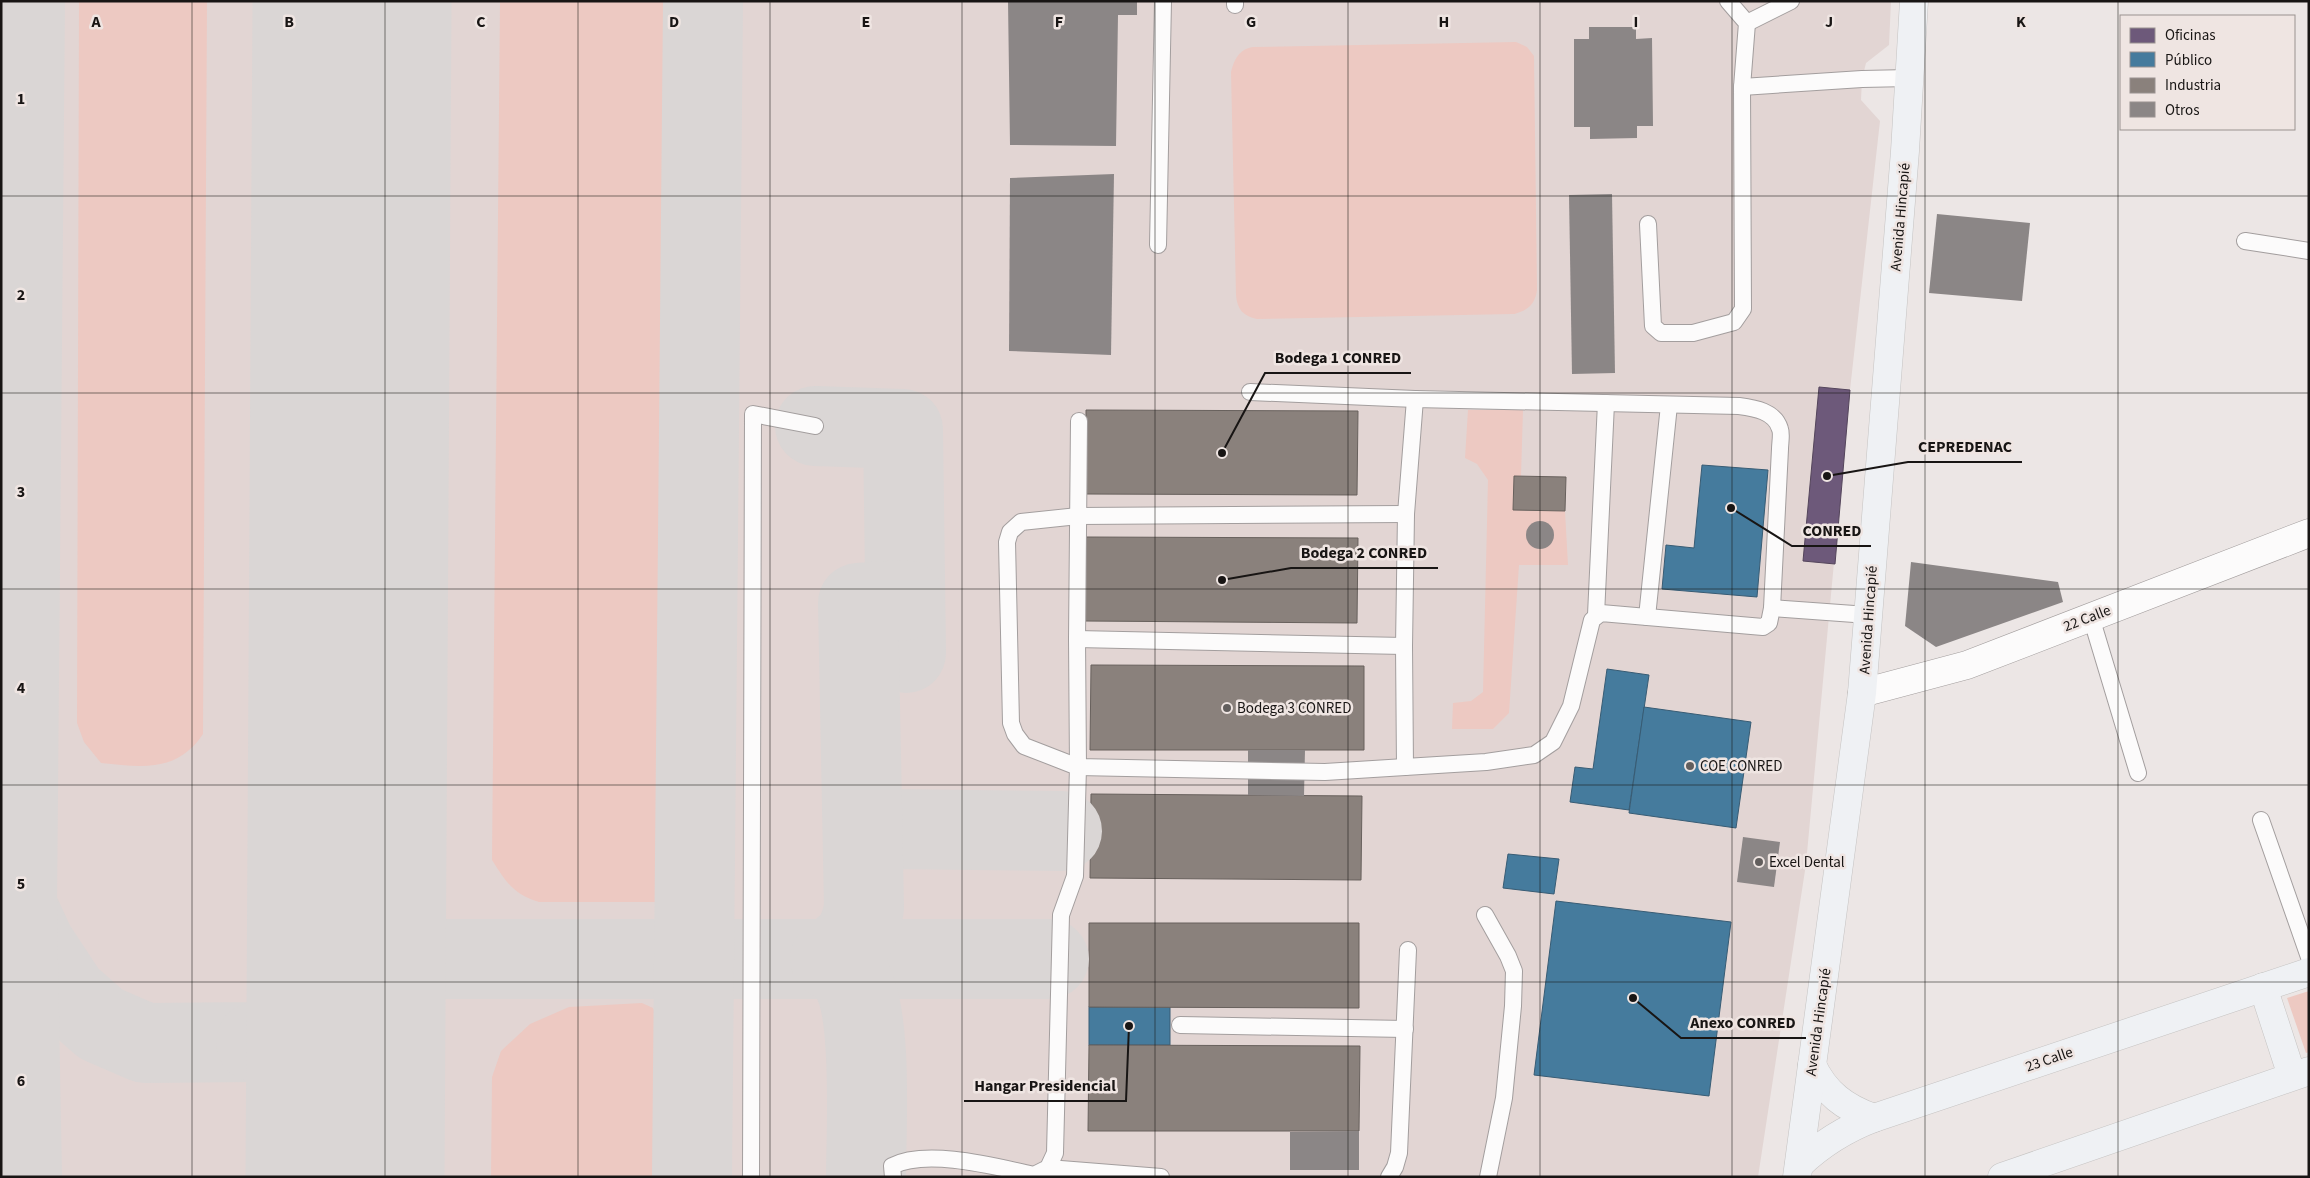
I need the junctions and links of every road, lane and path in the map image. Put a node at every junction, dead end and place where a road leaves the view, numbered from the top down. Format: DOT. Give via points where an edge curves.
graph roads {
  1 [pos="1163,1"];
  2 [pos="1728,1"];
  3 [pos="1791,1"];
  4 [pos="1914,1"];
  5 [pos="1747,22"];
  6 [pos="1909,78"];
  7 [pos="1742,88"];
  8 [pos="1648,224"];
  9 [pos="2245,241"];
  10 [pos="1158,245"];
  11 [pos="2309,252"];
  12 [pos="1250,392"];
  13 [pos="1415,399"];
  14 [pos="1606,403"];
  15 [pos="1669,404"];
  16 [pos="1079,421"];
  17 [pos="815,426"];
  18 [pos="1406,514"];
  19 [pos="1078,516"];
  20 [pos="2309,533"];
  21 [pos="1772,608"];
  22 [pos="1596,615"];
  23 [pos="1868,615"];
  24 [pos="1647,617"];
  25 [pos="2091,617"];
  26 [pos="1077,639"];
  27 [pos="1404,646"];
  28 [pos="1862,693"];
  29 [pos="1078,767"];
  30 [pos="1405,767"];
  31 [pos="2138,773"];
  32 [pos="2261,820"];
  33 [pos="1485,915"];
  34 [pos="1408,950"];
  35 [pos="2309,956"];
  36 [pos="2309,972"];
  37 [pos="2263,987"];
  38 [pos="1180,1024"];
  39 [pos="1405,1029"];
  40 [pos="1812,1065"];
  41 [pos="2300,1074"];
  42 [pos="1874,1118"];
  43 [pos="1048,1168"];
  44 [pos="1798,1171"];
  45 [pos="751,1177"];
  46 [pos="892,1177"];
  47 [pos="1161,1177"];
  48 [pos="1389,1177"];
  49 [pos="1488,1177"];
  50 [pos="2002,1177"];
  1 -- 10 [label="lane"];
  2 -- 5 [label="lane"];
  3 -- 5 [label="lane"];
  4 -- 6 [label="main road, Avenida Hincapié"];
  5 -- 7 [label="lane"];
  6 -- 7 [label="lane"];
  6 -- 23 [label="main road, Avenida Hincapié"];
  7 -- 8 [label="lane" via="1743,309 1734,322 1693,333 1660,333 1653,326"];
  9 -- 11 [label="lane"];
  12 -- 13 [label="lane"];
  13 -- 14 [label="lane"];
  13 -- 18 [label="lane"];
  14 -- 15 [label="lane"];
  14 -- 22 [label="lane"];
  15 -- 21 [label="lane" via="1755,409 1772,416 1780,428"];
  15 -- 24 [label="lane"];
  16 -- 19 [label="lane"];
  17 -- 45 [label="lane" via="753,414"];
  18 -- 19 [label="lane"];
  18 -- 27 [label="lane"];
  19 -- 26 [label="lane"];
  19 -- 29 [label="lane" via="1021,522 1010,532 1007,542 1011,723 1024,746"];
  20 -- 25 [label="street, 22 Calle"];
  21 -- 23 [label="lane"];
  21 -- 24 [label="lane" via="1769,623 1763,628"];
  22 -- 24 [label="lane"];
  22 -- 30 [label="lane" via="1592,620 1571,706 1552,742 1534,755 1486,762"];
  23 -- 28 [label="main road, Avenida Hincapié"];
  25 -- 28 [label="street, 22 Calle" via="1967,665"];
  25 -- 31 [label="lane"];
  26 -- 27 [label="lane"];
  26 -- 29 [label="lane"];
  27 -- 30 [label="lane"];
  28 -- 40 [label="main road, Avenida Hincapié"];
  29 -- 30 [label="lane" via="1325,772"];
  29 -- 43 [label="lane" via="1075,876 1061,915 1055,1153"];
  32 -- 35 [label="lane"];
  33 -- 49 [label="lane" via="1514,971 1504,1098"];
  34 -- 39 [label="lane"];
  36 -- 37 [label="main road, 23 Calle"];
  37 -- 41 [label="main road"];
  37 -- 42 [label="main road, 23 Calle"];
  38 -- 39 [label="lane"];
  39 -- 48 [label="lane" via="1400,1153"];
  40 -- 42 [label="main road" via="1818,1078 1838,1100"];
  40 -- 44 [label="main road, Avenida Hincapié"];
  41 -- 50 [label="main road"];
  42 -- 44 [label="main road, 23 Calle" via="1833,1137"];
  43 -- 46 [label="lane" via="1034,1175 968,1160 904,1160 892,1166"];
  43 -- 47 [label="lane"];
}
